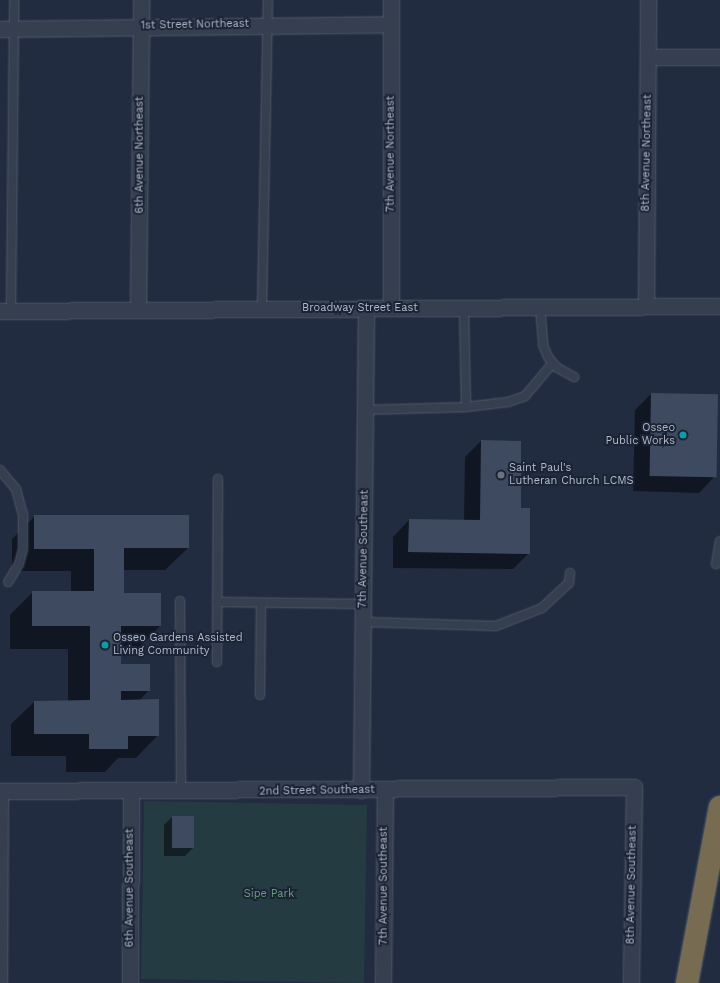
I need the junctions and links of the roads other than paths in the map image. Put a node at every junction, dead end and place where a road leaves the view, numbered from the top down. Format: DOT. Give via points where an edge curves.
graph roads {
  1 [pos="14,0"];
  2 [pos="141,0"];
  3 [pos="268,0"];
  4 [pos="391,0"];
  5 [pos="648,0"];
  6 [pos="268,24"];
  7 [pos="391,24"];
  8 [pos="141,26"];
  9 [pos="7,28"];
  10 [pos="648,57"];
  11 [pos="720,57"];
  12 [pos="646,306"];
  13 [pos="720,306"];
  14 [pos="540,307"];
  15 [pos="366,308"];
  16 [pos="391,308"];
  17 [pos="464,308"];
  18 [pos="262,309"];
  19 [pos="138,310"];
  20 [pos="5,311"];
  21 [pos="553,363"];
  22 [pos="574,377"];
  23 [pos="466,407"];
  24 [pos="365,410"];
  25 [pos="0,470"];
  26 [pos="218,479"];
  27 [pos="720,540"];
  28 [pos="716,564"];
  29 [pos="570,573"];
  30 [pos="8,582"];
  31 [pos="180,601"];
  32 [pos="217,602"];
  33 [pos="261,602"];
  34 [pos="363,604"];
  35 [pos="363,622"];
  36 [pos="217,662"];
  37 [pos="260,695"];
  38 [pos="634,787"];
  39 [pos="361,790"];
  40 [pos="384,790"];
  41 [pos="2,792"];
  42 [pos="181,792"];
  43 [pos="131,793"];
  44 [pos="720,807"];
  45 [pos="3,983"];
  46 [pos="130,983"];
  47 [pos="383,983"];
  48 [pos="631,983"];
  49 [pos="687,983"];
  1 -- 9 [label="lane"];
  2 -- 8 [label="street, 6th Avenue Northeast"];
  3 -- 6 [label="lane"];
  4 -- 7 [label="street, 7th Avenue Northeast"];
  5 -- 10 [label="street, 8th Avenue Northeast"];
  6 -- 7 [label="street, 1st Street Northeast"];
  6 -- 8 [label="street, 1st Street Northeast"];
  6 -- 18 [label="lane"];
  7 -- 16 [label="street, 7th Avenue Northeast"];
  8 -- 9 [label="street, 1st Street Northeast"];
  8 -- 19 [label="street, 6th Avenue Northeast"];
  9 -- 20 [label="lane"];
  10 -- 11 [label="street"];
  10 -- 12 [label="street, 8th Avenue Northeast"];
  12 -- 13 [label="street, Broadway Street East"];
  12 -- 14 [label="street, Broadway Street East"];
  14 -- 17 [label="street, Broadway Street East"];
  14 -- 21 [label="lane" via="543,345"];
  15 -- 16 [label="street, Broadway Street East"];
  15 -- 18 [label="street, Broadway Street East"];
  15 -- 24 [label="street, 7th Avenue Southeast"];
  16 -- 17 [label="street, Broadway Street East"];
  17 -- 23 [label="lane"];
  18 -- 19 [label="street, Broadway Street East"];
  19 -- 20 [label="street, Broadway Street East"];
  21 -- 22 [label="lane"];
  21 -- 23 [label="lane" via="525,396 508,402"];
  23 -- 24 [label="lane"];
  24 -- 34 [label="street, 7th Avenue Southeast"];
  25 -- 30 [label="lane" via="16,489 23,515 23,549 19,564"];
  26 -- 32 [label="lane"];
  27 -- 28 [label="lane"];
  29 -- 35 [label="lane" via="569,584 542,608 496,626"];
  31 -- 42 [label="lane"];
  32 -- 33 [label="lane"];
  32 -- 36 [label="lane"];
  33 -- 34 [label="lane"];
  33 -- 37 [label="lane"];
  34 -- 35 [label="street, 7th Avenue Southeast"];
  35 -- 39 [label="street, 7th Avenue Southeast"];
  38 -- 40 [label="street, 2nd Street Southeast"];
  38 -- 48 [label="street, 8th Avenue Southeast"];
  39 -- 40 [label="street, 2nd Street Southeast"];
  39 -- 42 [label="street, 2nd Street Southeast"];
  40 -- 47 [label="street, 7th Avenue Southeast"];
  41 -- 43 [label="street, 2nd Street Southeast"];
  41 -- 45 [label="lane"];
  42 -- 43 [label="street, 2nd Street Southeast"];
  43 -- 46 [label="street, 6th Avenue Southeast"];
  44 -- 49 [label="highway"];
}
